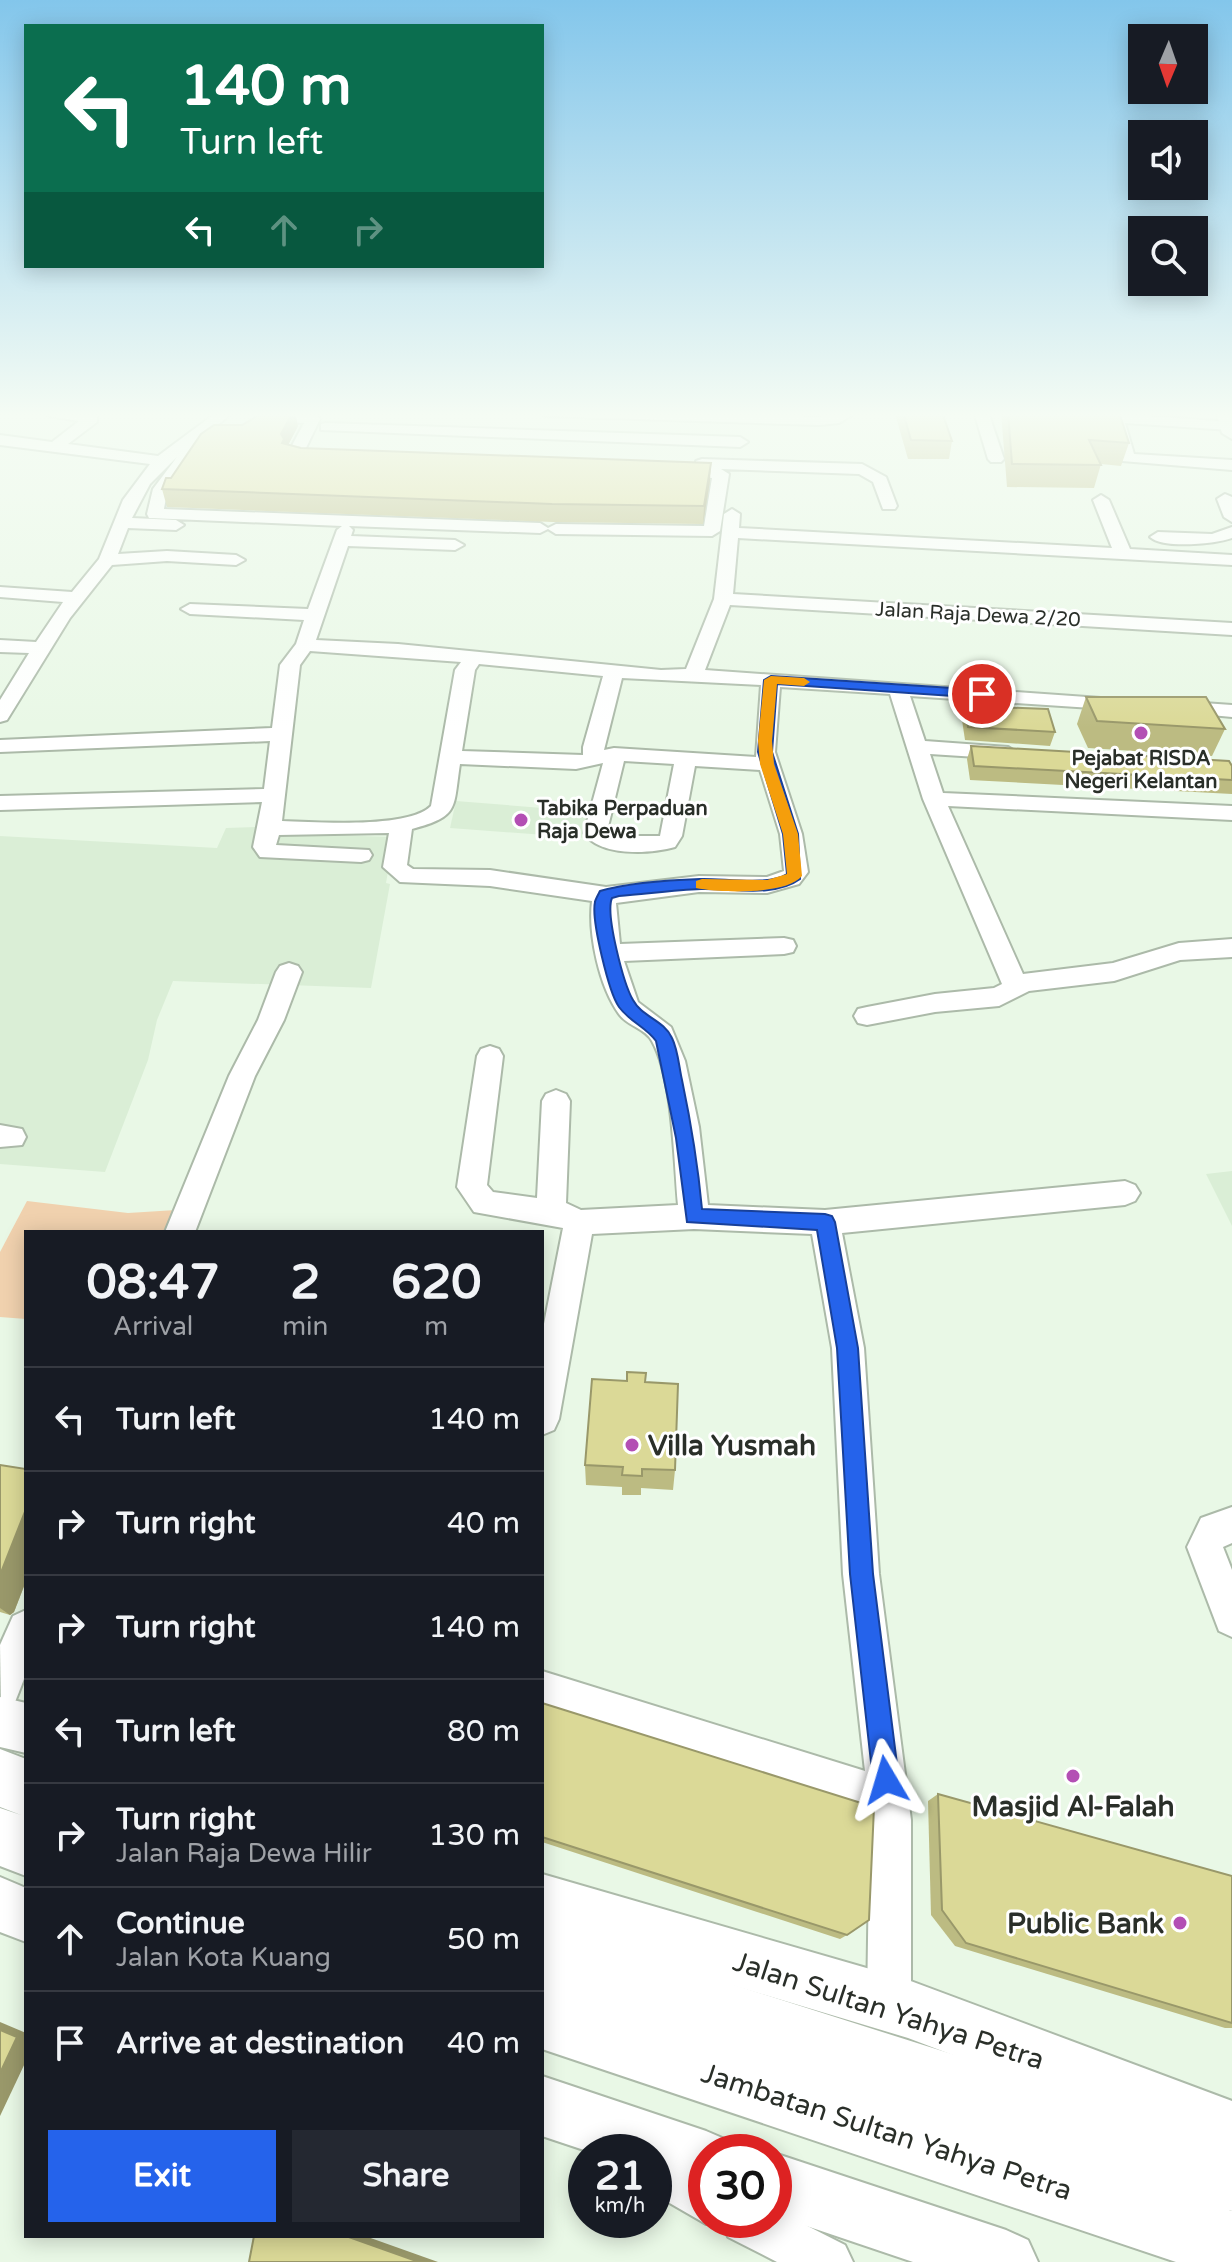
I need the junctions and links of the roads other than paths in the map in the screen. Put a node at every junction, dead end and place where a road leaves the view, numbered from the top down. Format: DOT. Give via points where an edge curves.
graph roads {
  1 [pos="124,518"];
  2 [pos="237,518"];
  3 [pos="714,518"];
  4 [pos="730,518"];
  5 [pos="1115,518"];
  6 [pos="121,523"];
  7 [pos="547,531"];
  8 [pos="1232,532"];
  9 [pos="343,536"];
  10 [pos="1129,536"];
  11 [pos="726,544"];
  12 [pos="455,545"];
  13 [pos="684,549"];
  14 [pos="1123,554"];
  15 [pos="107,560"];
  16 [pos="236,560"];
  17 [pos="1232,560"];
  18 [pos="0,592"];
  19 [pos="76,598"];
  20 [pos="723,599"];
  21 [pos="190,609"];
  22 [pos="315,615"];
  23 [pos="1232,629"];
  24 [pos="305,645"];
  25 [pos="0,646"];
  26 [pos="42,648"];
  27 [pos="474,658"];
  28 [pos="614,672"];
  29 [pos="693,675"];
  30 [pos="771,680"];
  31 [pos="10,683"];
  32 [pos="898,689"];
  33 [pos="1232,711"];
  34 [pos="0,716"];
  35 [pos="282,734"];
  36 [pos="0,746"];
  37 [pos="917,747"];
  38 [pos="1023,754"];
  39 [pos="604,756"];
  40 [pos="451,757"];
  41 [pos="686,759"];
  42 [pos="767,764"];
  43 [pos="1089,783"];
  44 [pos="274,795"];
  45 [pos="934,799"];
  46 [pos="0,803"];
  47 [pos="1096,807"];
  48 [pos="1232,813"];
  49 [pos="402,825"];
  50 [pos="270,828"];
  51 [pos="361,855"];
  52 [pos="606,895"];
  53 [pos="784,946"];
  54 [pos="1232,948"];
  55 [pos="610,953"];
  56 [pos="287,979"];
  57 [pos="1016,988"];
  58 [pos="867,1016"];
  59 [pos="490,1056"];
  60 [pos="556,1101"];
  61 [pos="1125,1193"];
  62 [pos="565,1217"];
  63 [pos="694,1217"];
  64 [pos="825,1222"];
  65 [pos="181,1230"];
  66 [pos="544,1401"];
  67 [pos="1232,1525"];
  68 [pos="1232,1618"];
  69 [pos="24,1639"];
  70 [pos="544,1691"];
  71 [pos="11,1703"];
  72 [pos="12,1798"];
  73 [pos="888,1798"];
  74 [pos="24,1839"];
  75 [pos="544,1902"];
  76 [pos="0,1904"];
  77 [pos="24,1914"];
  78 [pos="544,1956"];
  79 [pos="889,2003"];
  80 [pos="544,2018"];
  81 [pos="1079,2074"];
  82 [pos="563,2113"];
  83 [pos="1232,2131"];
  84 [pos="600,2134"];
  85 [pos="688,2155"];
  86 [pos="1232,2176"];
  87 [pos="792,2190"];
  88 [pos="781,2238"];
  89 [pos="1232,2246"];
  90 [pos="828,2262"];
  91 [pos="1006,2262"];
  1 -- 6 [label="street"];
  2 -- 7 [label="street"];
  3 -- 7 [label="street" via="712,531"];
  4 -- 11 [label="street"];
  5 -- 10 [label="street"];
  6 -- 9 [label="street"];
  6 -- 15 [label="street"];
  7 -- 9 [label="street"];
  7 -- 11 [label="street"];
  7 -- 13 [label="street"];
  8 -- 10 [label="street" via="1214,539"];
  9 -- 12 [label="street"];
  9 -- 22 [label="street"];
  10 -- 14 [label="street"];
  11 -- 14 [label="street"];
  11 -- 20 [label="street"];
  14 -- 17 [label="street"];
  15 -- 16 [label="street"];
  15 -- 19 [label="street"];
  18 -- 19 [label="street"];
  19 -- 26 [label="street"];
  20 -- 23 [label="street, Jalan Raja Dewa 2/20"];
  20 -- 29 [label="street"];
  21 -- 22 [label="street"];
  22 -- 24 [label="street"];
  24 -- 27 [label="street"];
  24 -- 35 [label="street" via="290,665"];
  25 -- 26 [label="street"];
  26 -- 31 [label="street"];
  27 -- 28 [label="street"];
  27 -- 40 [label="street" via="465,670"];
  28 -- 29 [label="street"];
  28 -- 39 [label="street" via="593,747"];
  29 -- 30 [label="street"];
  30 -- 32 [label="street"];
  30 -- 42 [label="street"];
  31 -- 34 [label="street"];
  32 -- 33 [label="street"];
  32 -- 37 [label="street"];
  35 -- 36 [label="street"];
  35 -- 44 [label="street"];
  37 -- 38 [label="street"];
  37 -- 45 [label="street"];
  39 -- 40 [label="street" via="567,763"];
  39 -- 41 [label="street"];
  39 -- 41 [label="street" via="613,770 595,833 656,844 671,836"];
  40 -- 49 [label="street" via="440,813"];
  41 -- 42 [label="street"];
  42 -- 52 [label="street" via="791,834 796,872 791,879"];
  43 -- 47 [label="street"];
  44 -- 46 [label="street"];
  44 -- 50 [label="street"];
  45 -- 47 [label="street"];
  45 -- 57 [label="street"];
  47 -- 48 [label="street"];
  49 -- 50 [label="street"];
  49 -- 52 [label="street" via="395,867 408,877 490,878"];
  50 -- 51 [label="street" via="264,847 268,852"];
  52 -- 55 [label="street" via="602,904"];
  53 -- 55 [label="street"];
  54 -- 57 [label="street" via="1179,952 1114,972 1034,981"];
  55 -- 63 [label="street" via="628,1009 665,1039"];
  56 -- 65 [label="street"];
  57 -- 58 [label="street" via="999,997"];
  59 -- 62 [label="street" via="472,1187 484,1203"];
  60 -- 62 [label="street"];
  61 -- 64 [label="street"];
  62 -- 63 [label="street"];
  62 -- 66 [label="street"];
  63 -- 64 [label="street"];
  64 -- 73 [label="street" via="848,1348 861,1574"];
  67 -- 68 [label="street" via="1213,1530 1205,1547"];
  69 -- 71 [label="street"];
  70 -- 73 [label="street"];
  72 -- 74 [label="highway"];
  73 -- 79 [label="street" via="893,1839"];
  75 -- 79 [label="main road, Jalan Sultan Yahya Petra"];
  76 -- 77 [label="main road"];
  78 -- 86 [label="highway"];
  79 -- 81 [label="main road, Jalan Sultan Yahya Petra"];
  80 -- 89 [label="highway, Jambatan Sultan Yahya Petra"];
  81 -- 83 [label="main road, Jalan Sultan Yahya Petra"];
  81 -- 86 [label="main road"];
  82 -- 84 [label="street"];
  82 -- 85 [label="main road"];
  87 -- 91 [label="main road"];
  88 -- 90 [label="street"];
}
